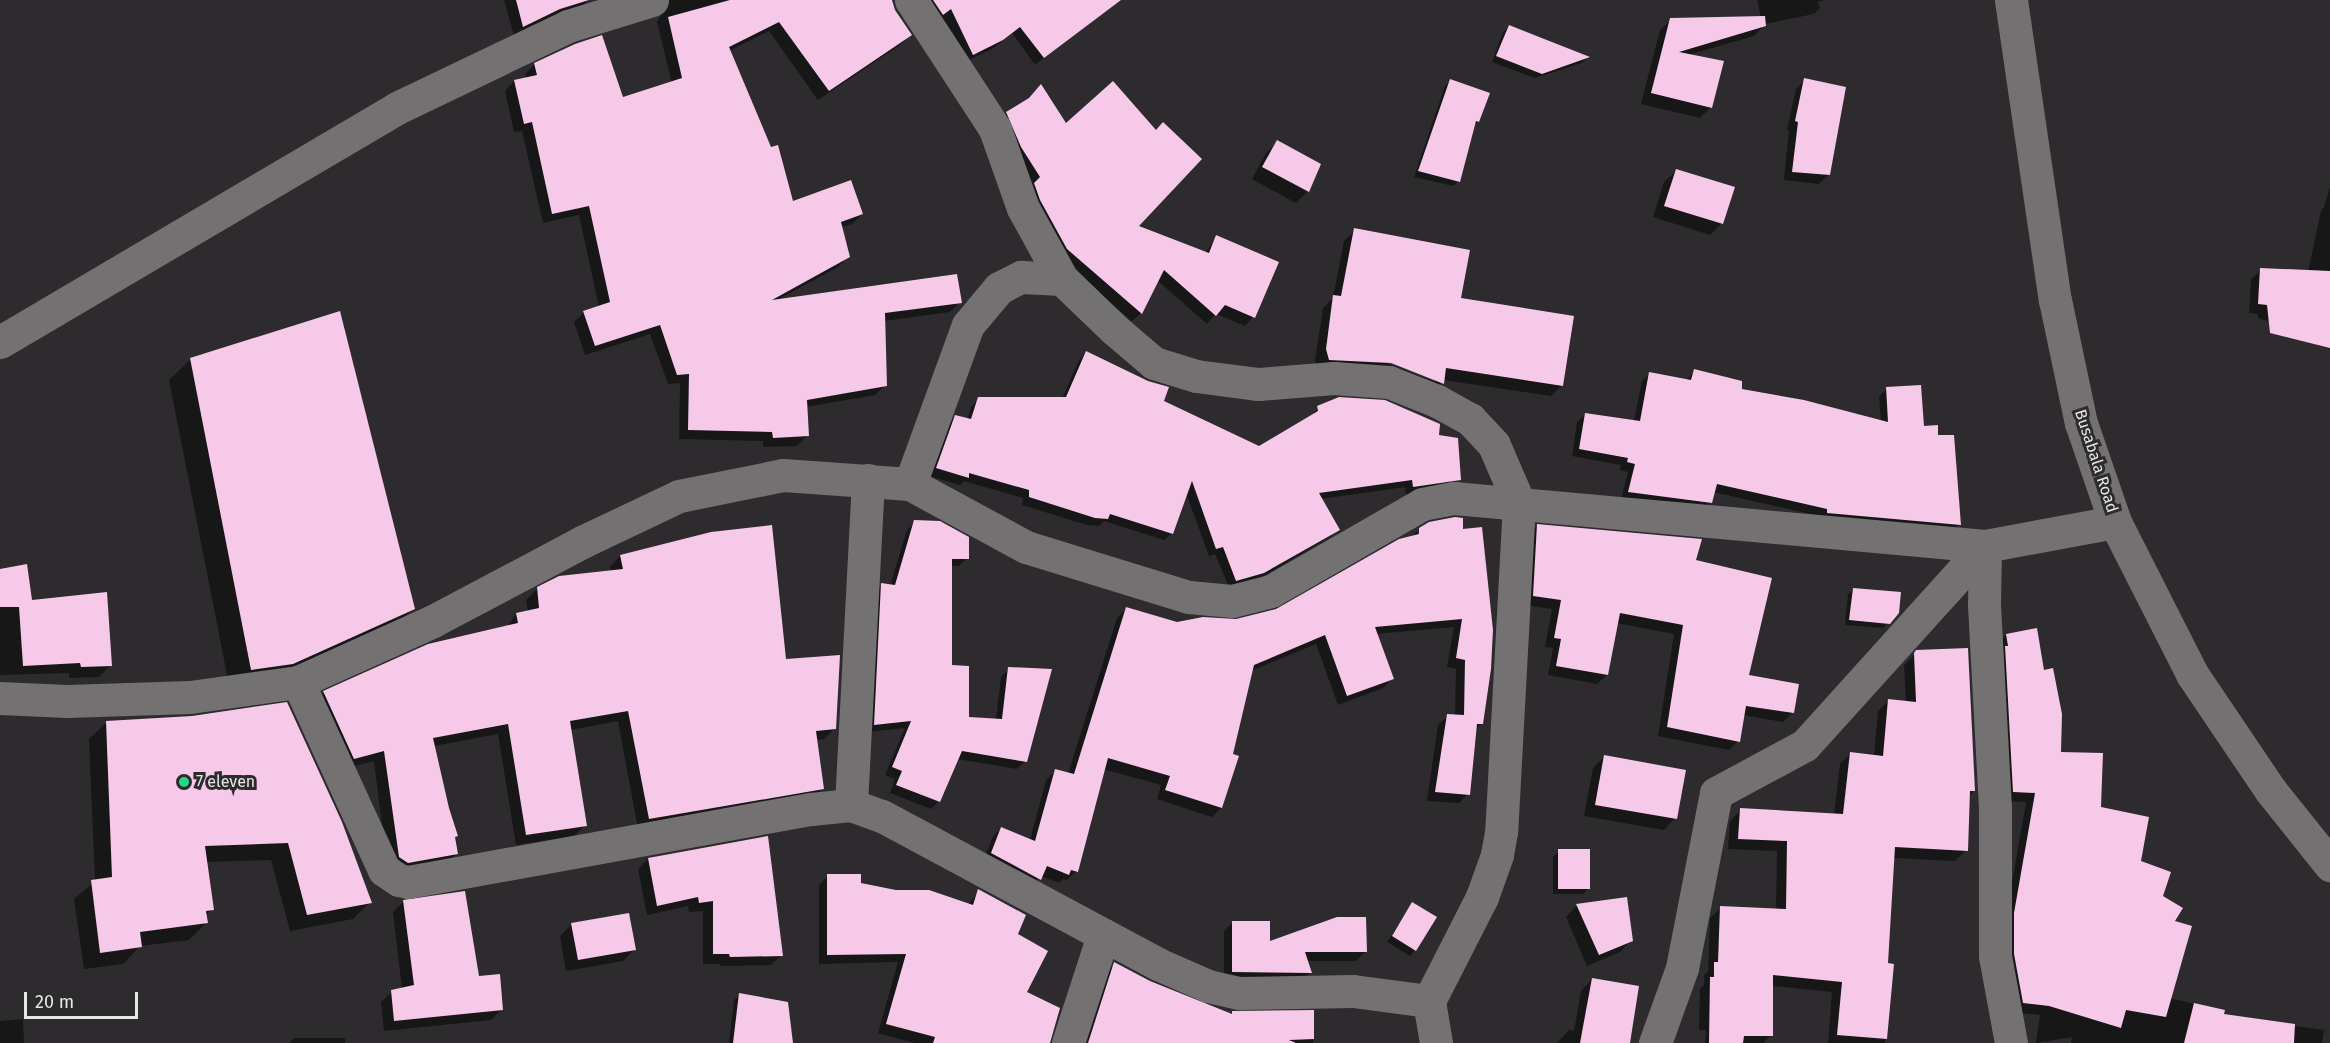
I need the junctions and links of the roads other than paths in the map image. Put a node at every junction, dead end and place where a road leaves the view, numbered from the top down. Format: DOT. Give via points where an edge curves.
graph roads {
  1 [pos="652,0"];
  2 [pos="911,0"];
  3 [pos="2011,0"];
  4 [pos="1062,279"];
  5 [pos="0,342"];
  6 [pos="868,480"];
  7 [pos="910,484"];
  8 [pos="1519,503"];
  9 [pos="2115,522"];
  10 [pos="1985,546"];
  11 [pos="298,682"];
  12 [pos="0,698"];
  13 [pos="851,805"];
  14 [pos="2330,865"];
  15 [pos="1103,935"];
  16 [pos="1429,1001"];
  17 [pos="1068,1043"];
  18 [pos="1436,1043"];
  19 [pos="1654,1043"];
  20 [pos="2011,1043"];
  1 -- 5 [label="street" via="568,26 397,108"];
  2 -- 4 [label="street" via="995,129 1023,208"];
  3 -- 9 [label="street, Busabala Road" via="2055,300 2081,423"];
  4 -- 7 [label="street" via="1021,278 999,288 968,325"];
  4 -- 8 [label="street" via="1154,363 1196,376 1258,384 1334,378 1389,381 1437,401 1470,419 1494,445"];
  6 -- 7 [label="street"];
  6 -- 11 [label="street" via="783,475 679,496 433,621"];
  6 -- 13 [label="street"];
  7 -- 8 [label="street" via="1026,547 1189,597 1232,601 1271,591 1422,504 1454,498"];
  8 -- 10 [label="street"];
  8 -- 16 [label="street" via="1497,855 1482,897"];
  9 -- 10 [label="street"];
  9 -- 14 [label="street, Busabala Road" via="2192,674 2271,791"];
  10 -- 19 [label="street" via="1805,745 1716,793 1683,968"];
  10 -- 20 [label="street" via="1984,605 1995,808 1995,956"];
  11 -- 12 [label="street" via="190,698"];
  11 -- 13 [label="street" via="384,870 399,880 408,882"];
  13 -- 15 [label="street" via="882,816"];
  15 -- 16 [label="street" via="1208,986 1239,993 1353,991"];
  15 -- 17 [label="street"];
  16 -- 18 [label="street"];
}
